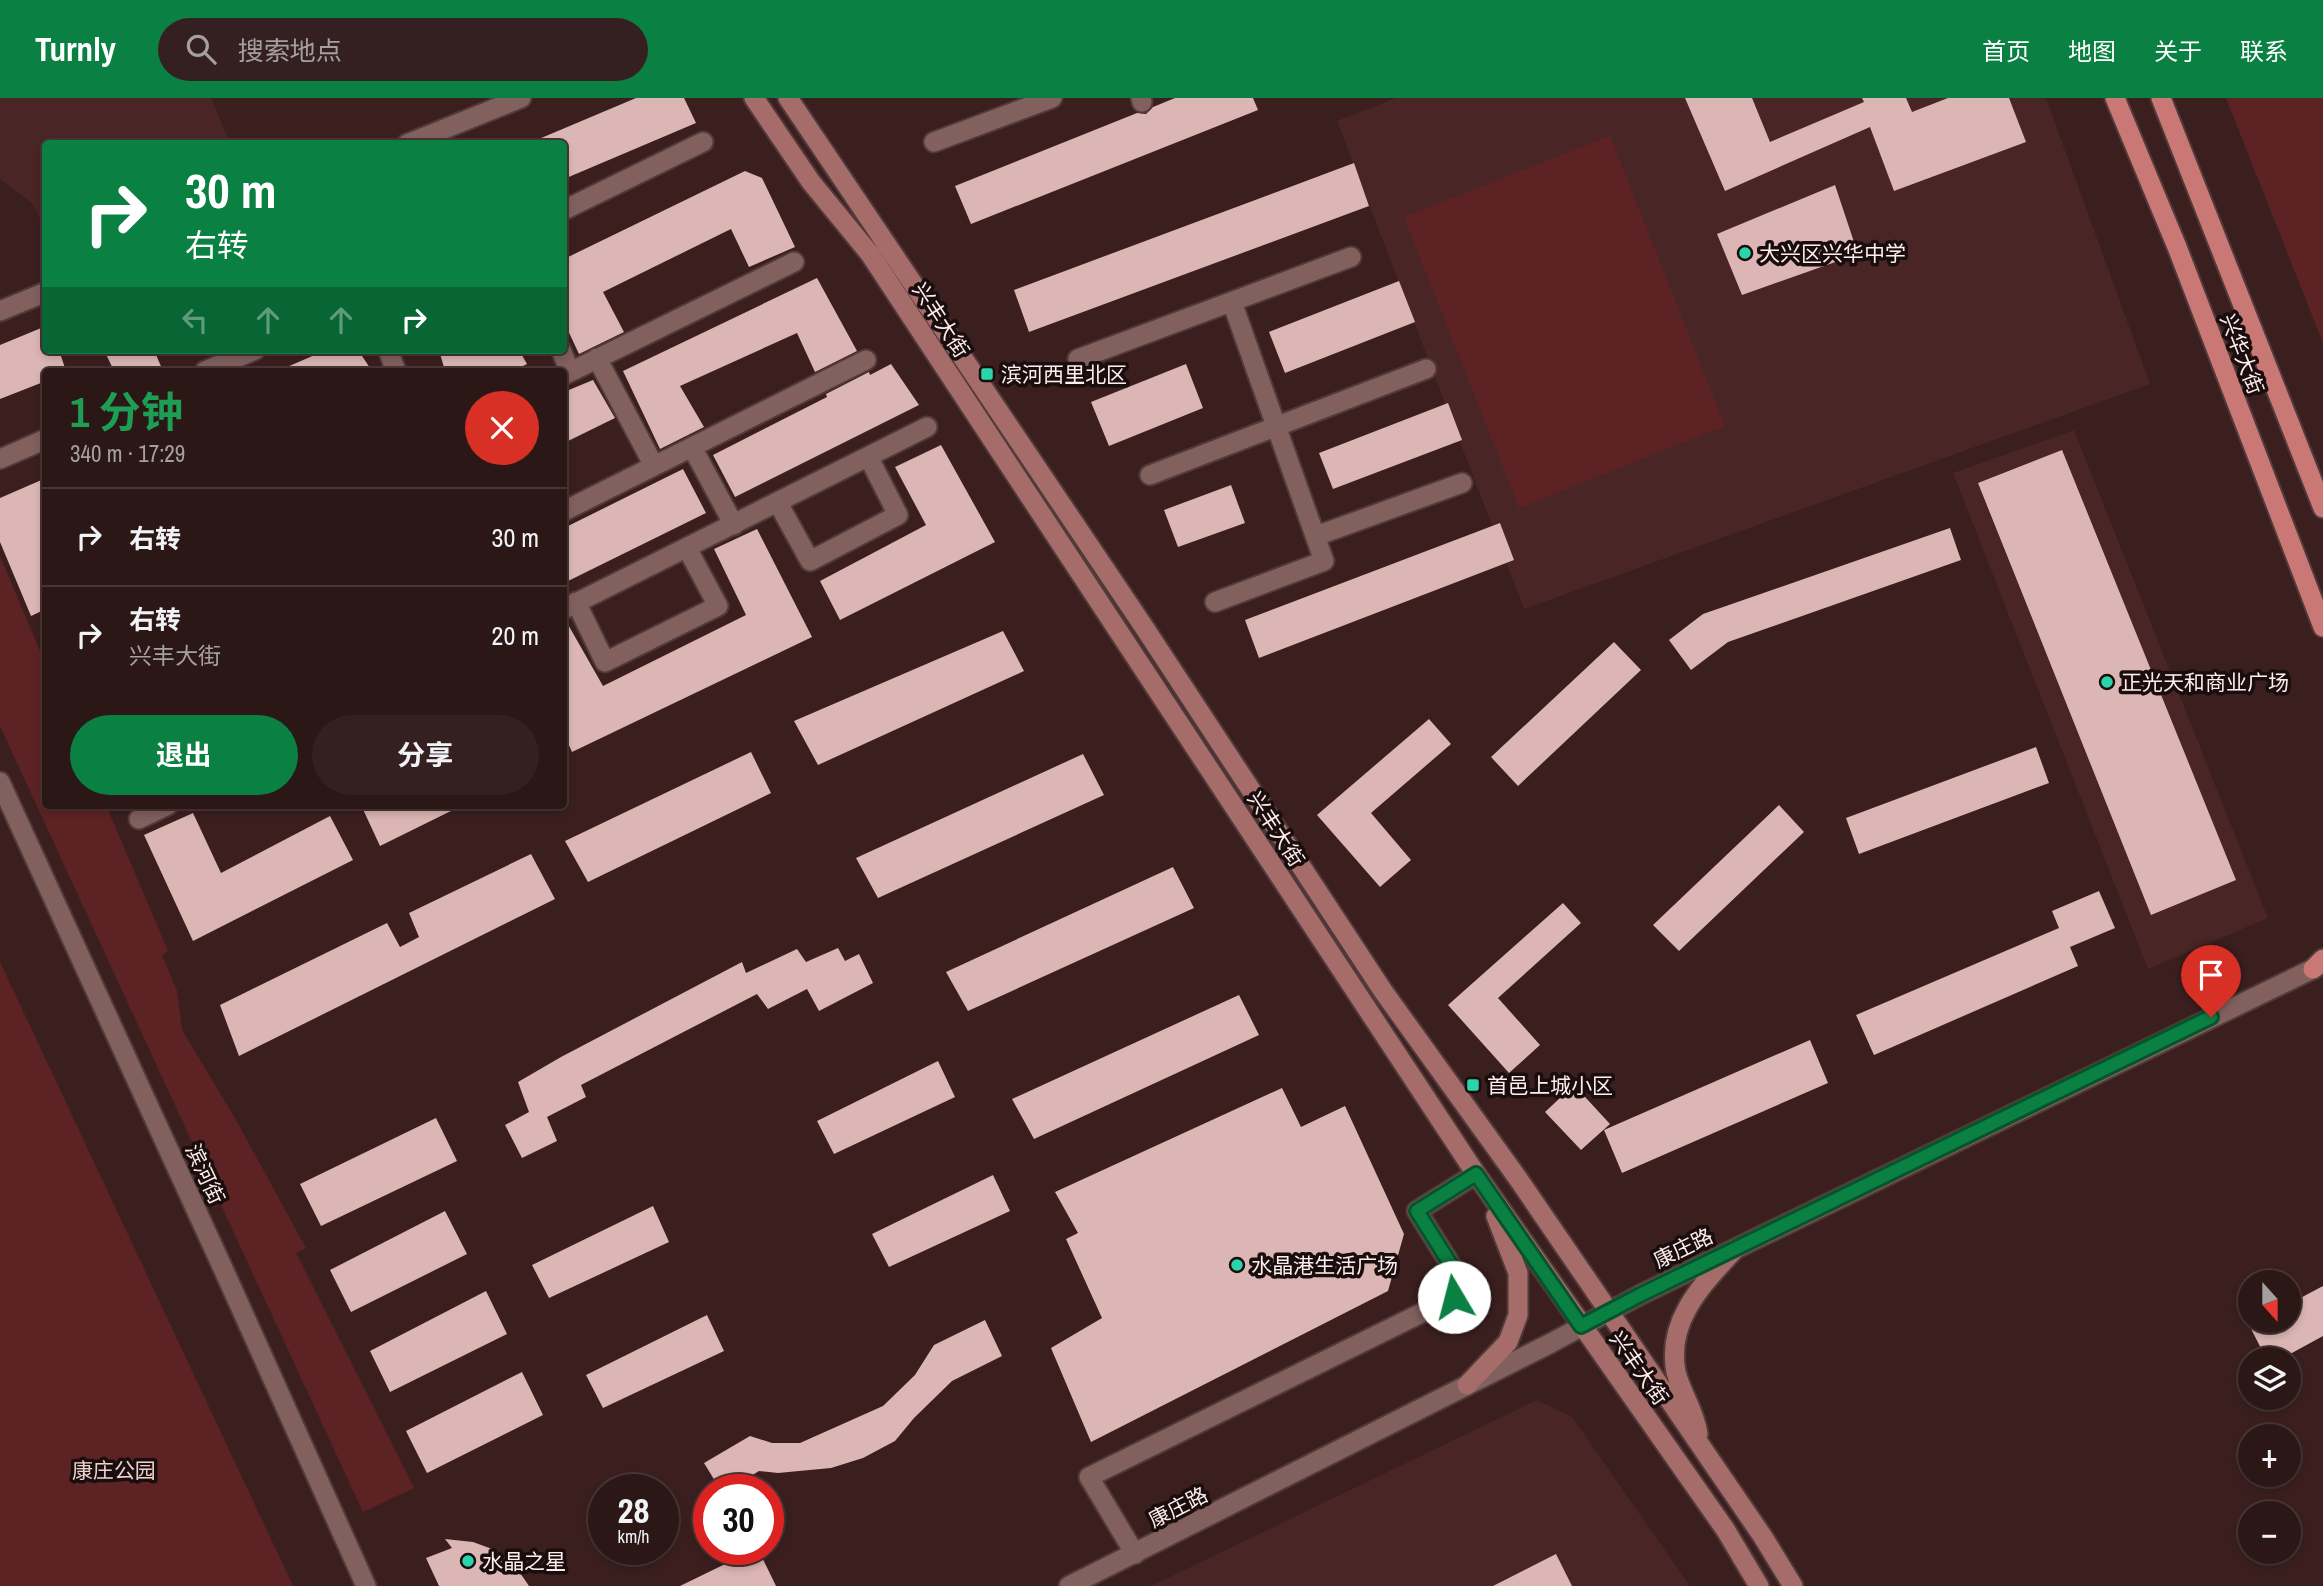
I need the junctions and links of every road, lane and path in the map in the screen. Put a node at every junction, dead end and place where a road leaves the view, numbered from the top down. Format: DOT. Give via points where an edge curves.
graph roads {
  1 [pos="521,98"];
  2 [pos="754,98"];
  3 [pos="788,98"];
  4 [pos="1052,98"];
  5 [pos="2115,98"];
  6 [pos="2161,98"];
  7 [pos="417,140"];
  8 [pos="703,142"];
  9 [pos="934,142"];
  10 [pos="567,208"];
  11 [pos="1351,257"];
  12 [pos="794,262"];
  13 [pos="42,294"];
  14 [pos="1232,302"];
  15 [pos="0,311"];
  16 [pos="245,354"];
  17 [pos="597,358"];
  18 [pos="1078,359"];
  19 [pos="866,360"];
  20 [pos="212,368"];
  21 [pos="1426,369"];
  22 [pos="567,373"];
  23 [pos="1276,426"];
  24 [pos="927,428"];
  25 [pos="42,441"];
  26 [pos="692,447"];
  27 [pos="869,458"];
  28 [pos="0,459"];
  29 [pos="654,466"];
  30 [pos="1150,475"];
  31 [pos="1462,483"];
  32 [pos="778,503"];
  33 [pos="2323,508"];
  34 [pos="567,510"];
  35 [pos="734,525"];
  36 [pos="1316,536"];
  37 [pos="687,548"];
  38 [pos="1215,602"];
  39 [pos="570,606"];
  40 [pos="2323,627"];
  41 [pos="0,782"];
  42 [pos="160,809"];
  43 [pos="139,819"];
  44 [pos="2320,964"];
  45 [pos="1481,1182"];
  46 [pos="1735,1248"];
  47 [pos="1608,1311"];
  48 [pos="1581,1326"];
  49 [pos="1467,1385"];
  50 [pos="1700,1445"];
  51 [pos="1135,1554"];
  52 [pos="366,1586"];
  53 [pos="1069,1586"];
  54 [pos="1759,1586"];
  55 [pos="1793,1586"];
  1 -- 7 [label="street"];
  2 -- 45 [label="main road, 兴丰大街" via="811,182 870,254"];
  3 -- 47 [label="main road, 兴丰大街" via="1383,990"];
  4 -- 9 [label="street"];
  5 -- 40 [label="main road, 兴华大街"];
  6 -- 33 [label="main road, 兴华大街"];
  8 -- 10 [label="street"];
  11 -- 14 [label="street"];
  12 -- 17 [label="street"];
  13 -- 15 [label="street"];
  14 -- 18 [label="street"];
  14 -- 23 [label="street"];
  16 -- 20 [label="street"];
  17 -- 22 [label="street"];
  17 -- 29 [label="street"];
  19 -- 26 [label="street"];
  21 -- 23 [label="street"];
  23 -- 30 [label="street"];
  23 -- 36 [label="street"];
  24 -- 27 [label="street"];
  25 -- 28 [label="street"];
  26 -- 29 [label="street"];
  26 -- 35 [label="street"];
  27 -- 32 [label="street"];
  27 -- 32 [label="street" via="898,515 810,561"];
  29 -- 34 [label="street"];
  31 -- 36 [label="street"];
  32 -- 35 [label="street"];
  35 -- 37 [label="street"];
  36 -- 38 [label="street" via="1324,561"];
  37 -- 39 [label="street"];
  37 -- 39 [label="street" via="718,606 606,662"];
  41 -- 52 [label="street, 滨河街"];
  42 -- 43 [label="street"];
  44 -- 46 [label="street, 康庄路"];
  45 -- 48 [label="main road, 兴丰大街"];
  45 -- 49 [label="main road" via="1518,1273 1518,1315 1508,1342"];
  45 -- 51 [label="street" via="1417,1211 1454,1270 1454,1297 1089,1477"];
  46 -- 47 [label="street, 康庄路"];
  46 -- 50 [label="main road" via="1686,1308 1673,1344 1676,1374 1696,1419"];
  47 -- 48 [label="street, 康庄路"];
  47 -- 50 [label="main road, 兴丰大街"];
  48 -- 49 [label="street, 康庄路"];
  48 -- 54 [label="main road, 兴丰大街" via="1725,1529"];
  49 -- 51 [label="street, 康庄路"];
  50 -- 55 [label="main road, 兴丰大街"];
  51 -- 53 [label="street, 康庄路"];
}
